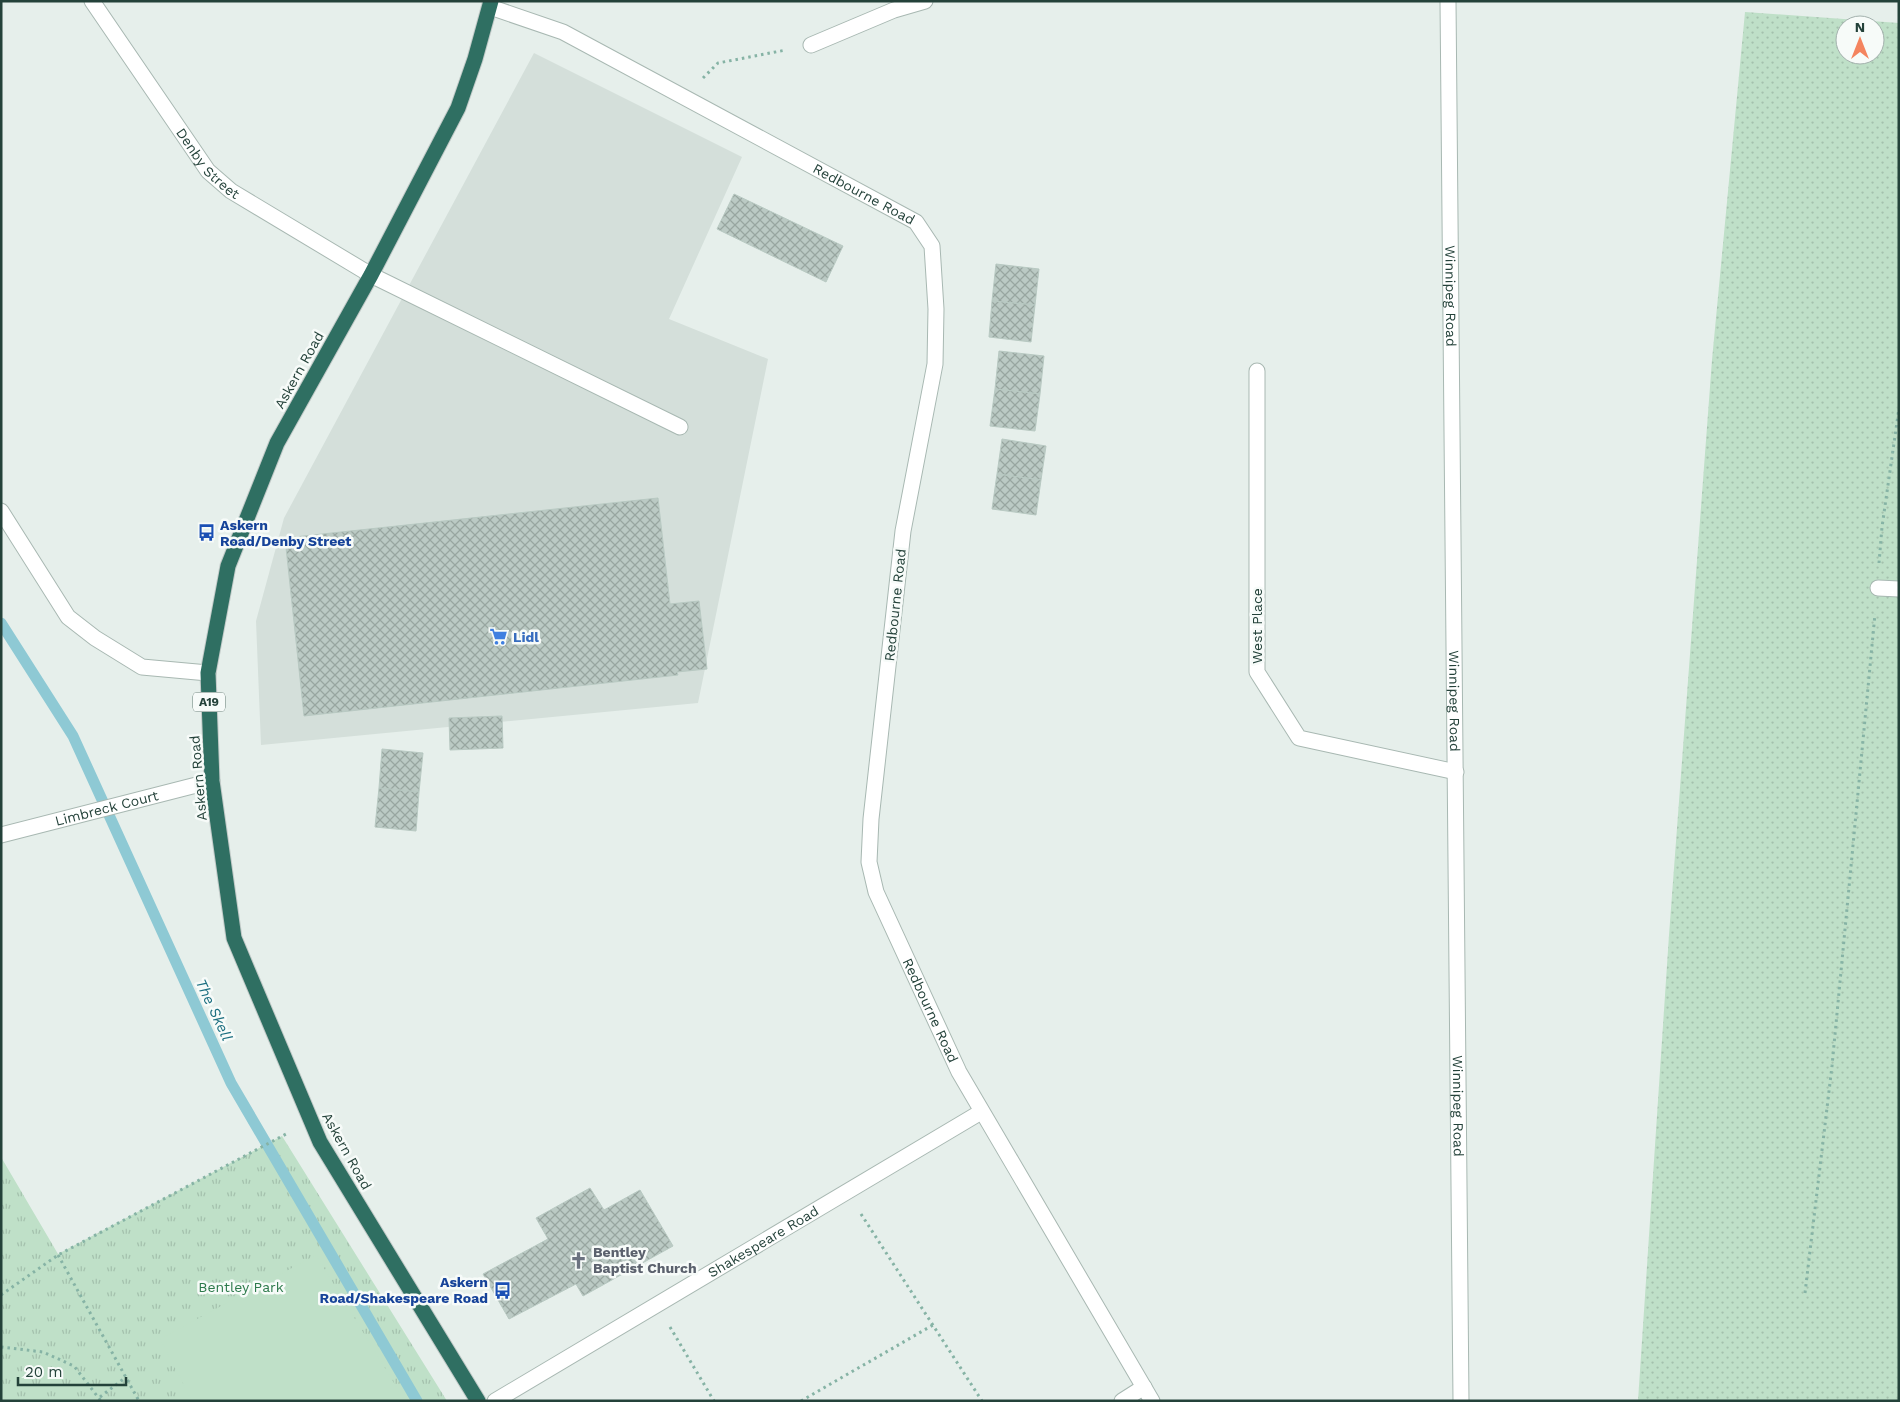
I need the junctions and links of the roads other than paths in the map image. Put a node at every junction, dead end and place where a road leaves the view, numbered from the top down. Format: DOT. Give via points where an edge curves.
graph roads {
  1 [pos="92,1"];
  2 [pos="925,1"];
  3 [pos="1448,1"];
  4 [pos="490,4"];
  5 [pos="812,45"];
  6 [pos="371,275"];
  7 [pos="1257,371"];
  8 [pos="680,427"];
  9 [pos="1,511"];
  10 [pos="1878,588"];
  11 [pos="1899,589"];
  12 [pos="208,674"];
  13 [pos="1456,772"];
  14 [pos="212,780"];
  15 [pos="1,835"];
  16 [pos="982,1112"];
  17 [pos="1144,1387"];
  18 [pos="478,1401"];
  19 [pos="495,1401"];
  20 [pos="1122,1401"];
  21 [pos="1152,1401"];
  22 [pos="1461,1401"];
  1 -- 6 [label="street, Denby Street" via="208,172 231,191"];
  2 -- 5 [label="street" via="894,10"];
  3 -- 13 [label="street, Winnipeg Road"];
  4 -- 6 [label="highway, Askern Road / A19" via="458,108"];
  4 -- 16 [label="street, Redbourne Road" via="564,32 916,222 932,246 935,364 903,531 869,862 876,892 959,1072"];
  6 -- 8 [label="street, Denby Street"];
  6 -- 12 [label="highway, Askern Road / A19" via="277,443 228,566"];
  7 -- 13 [label="street, West Place" via="1257,672 1299,738"];
  9 -- 12 [label="street" via="68,617 94,638 142,667"];
  10 -- 11 [label="street"];
  12 -- 14 [label="highway, Askern Road / A19"];
  13 -- 22 [label="street, Winnipeg Road"];
  14 -- 15 [label="street, Limbreck Court"];
  14 -- 18 [label="highway, Askern Road / A19" via="234,938 320,1142"];
  16 -- 17 [label="street, Redbourne Road"];
  16 -- 19 [label="street, Shakespeare Road"];
  17 -- 20 [label="street"];
  17 -- 21 [label="street, Redbourne Road"];
}
